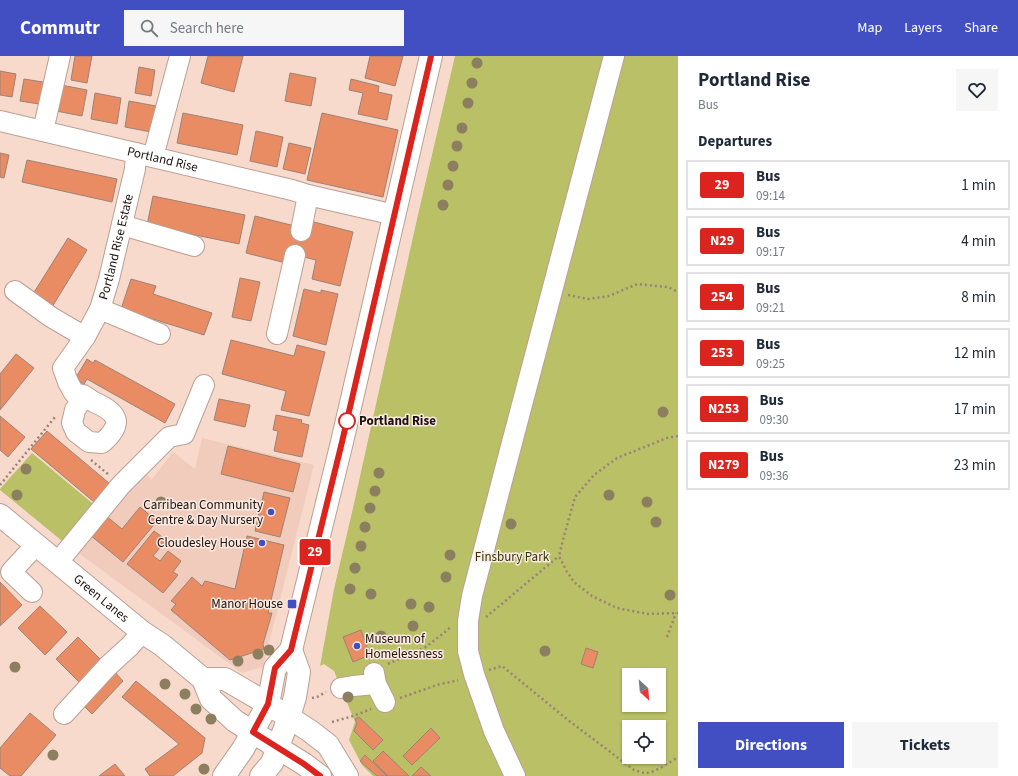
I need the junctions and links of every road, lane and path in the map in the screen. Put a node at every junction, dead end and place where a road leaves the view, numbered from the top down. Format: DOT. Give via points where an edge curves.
graph roads {
  1 [pos="60,56"];
  2 [pos="180,56"];
  3 [pos="431,56"];
  4 [pos="614,56"];
  5 [pos="0,121"];
  6 [pos="43,131"];
  7 [pos="144,155"];
  8 [pos="292,191"];
  9 [pos="395,215"];
  10 [pos="122,225"];
  11 [pos="301,230"];
  12 [pos="194,246"];
  13 [pos="295,255"];
  14 [pos="552,290"];
  15 [pos="15,291"];
  16 [pos="678,292"];
  17 [pos="100,308"];
  18 [pos="160,334"];
  19 [pos="277,334"];
  20 [pos="85,337"];
  21 [pos="204,385"];
  22 [pos="84,396"];
  23 [pos="56,416"];
  24 [pos="678,436"];
  25 [pos="94,442"];
  26 [pos="0,485"];
  27 [pos="121,485"];
  28 [pos="0,515"];
  29 [pos="36,544"];
  30 [pos="560,556"];
  31 [pos="58,562"];
  32 [pos="32,592"];
  33 [pos="677,613"];
  34 [pos="468,621"];
  35 [pos="142,632"];
  36 [pos="667,637"];
  37 [pos="291,650"];
  38 [pos="379,674"];
  39 [pos="474,674"];
  40 [pos="203,679"];
  41 [pos="335,689"];
  42 [pos="306,700"];
  43 [pos="386,703"];
  44 [pos="268,704"];
  45 [pos="64,714"];
  46 [pos="289,717"];
  47 [pos="332,722"];
  48 [pos="253,732"];
  49 [pos="278,747"];
  50 [pos="678,757"];
  51 [pos="224,776"];
  52 [pos="261,776"];
  53 [pos="320,776"];
  54 [pos="347,776"];
  55 [pos="515,776"];
  1 -- 6 [label="street"];
  2 -- 7 [label="street, Portland Rise Estate"];
  3 -- 9 [label="main road"];
  4 -- 14 [label="street"];
  5 -- 6 [label="street, Portland Rise"];
  6 -- 7 [label="street, Portland Rise"];
  7 -- 8 [label="street, Portland Rise"];
  7 -- 10 [label="street, Portland Rise Estate" via="135,169"];
  8 -- 9 [label="street, Portland Rise"];
  8 -- 11 [label="street"];
  9 -- 37 [label="main road"];
  10 -- 12 [label="street"];
  10 -- 17 [label="street, Portland Rise Estate"];
  13 -- 19 [label="street"];
  14 -- 16 [label="path" via="588,300 609,296 637,284 668,287"];
  14 -- 34 [label="street" via="472,596"];
  15 -- 20 [label="street"];
  17 -- 18 [label="street"];
  17 -- 20 [label="street, Portland Rise Estate"];
  20 -- 22 [label="street, Portland Rise Estate" via="63,368 74,393"];
  21 -- 27 [label="street" via="184,434 169,437"];
  22 -- 25 [label="street" via="75,410 72,423 76,432 89,442"];
  22 -- 25 [label="street" via="105,406 116,417 116,425 110,436 102,444"];
  23 -- 26 [label="path"];
  24 -- 30 [label="path" via="617,458 594,474 575,497"];
  25 -- 27 [label="path" via="86,455"];
  27 -- 31 [label="street"];
  28 -- 29 [label="main road, Green Lanes"];
  29 -- 31 [label="main road, Green Lanes"];
  29 -- 32 [label="street" via="11,572"];
  30 -- 33 [label="path" via="574,582 592,596 617,608 648,614"];
  30 -- 34 [label="path" via="488,617"];
  31 -- 35 [label="main road, Green Lanes"];
  33 -- 36 [label="path"];
  34 -- 38 [label="path" via="452,626 426,647"];
  34 -- 39 [label="street" via="468,651"];
  35 -- 40 [label="main road, Green Lanes"];
  35 -- 45 [label="street"];
  37 -- 44 [label="main road" via="275,668"];
  37 -- 46 [label="main road" via="299,672"];
  38 -- 41 [label="street" via="353,686"];
  38 -- 43 [label="street"];
  39 -- 43 [label="path"];
  39 -- 50 [label="path" via="502,666 634,770 646,773"];
  39 -- 55 [label="street" via="494,731"];
  40 -- 44 [label="main road" via="225,679"];
  40 -- 48 [label="main road, Green Lanes" via="211,699"];
  41 -- 42 [label="path"];
  43 -- 47 [label="path"];
  44 -- 46 [label="main road"];
  44 -- 48 [label="main road"];
  46 -- 49 [label="main road"];
  46 -- 54 [label="main road" via="328,745"];
  48 -- 49 [label="main road, Green Lanes"];
  48 -- 51 [label="main road"];
  49 -- 52 [label="main road" via="272,763"];
  49 -- 53 [label="main road, Green Lanes"];
}
